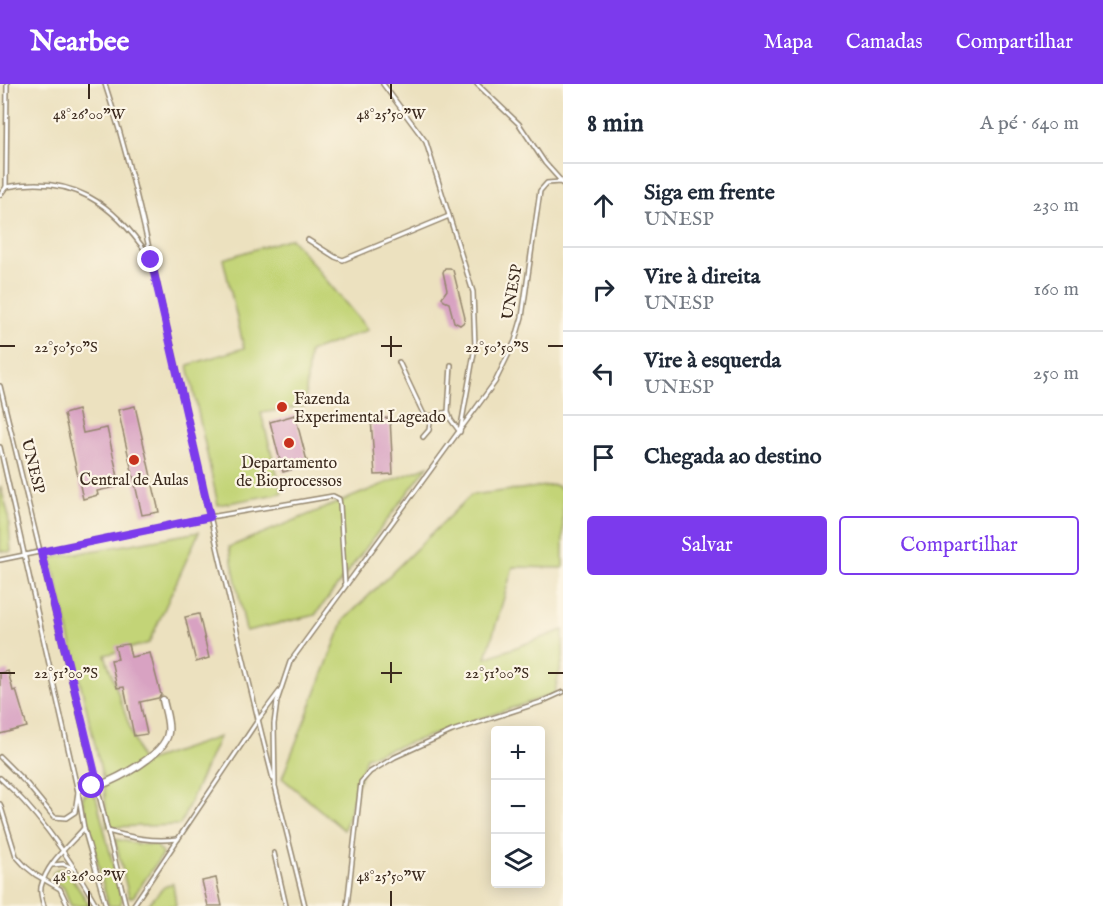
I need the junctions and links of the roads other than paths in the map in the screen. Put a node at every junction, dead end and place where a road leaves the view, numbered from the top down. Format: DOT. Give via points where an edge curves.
graph roads {
  1 [pos="7,84"];
  2 [pos="105,84"];
  3 [pos="383,84"];
  4 [pos="477,84"];
  5 [pos="562,183"];
  6 [pos="6,187"];
  7 [pos="0,195"];
  8 [pos="449,216"];
  9 [pos="308,240"];
  10 [pos="151,260"];
  11 [pos="399,362"];
  12 [pos="451,364"];
  13 [pos="0,386"];
  14 [pos="448,412"];
  15 [pos="431,416"];
  16 [pos="460,432"];
  17 [pos="423,437"];
  18 [pos="0,447"];
  19 [pos="210,517"];
  20 [pos="41,552"];
  21 [pos="25,555"];
  22 [pos="0,560"];
  23 [pos="345,585"];
  24 [pos="281,689"];
  25 [pos="563,692"];
  26 [pos="163,700"];
  27 [pos="258,720"];
  28 [pos="0,758"];
  29 [pos="0,777"];
  30 [pos="98,786"];
  31 [pos="275,786"];
  32 [pos="78,792"];
  33 [pos="0,804"];
  34 [pos="84,828"];
  35 [pos="108,831"];
  36 [pos="178,839"];
  37 [pos="62,850"];
  38 [pos="274,853"];
  39 [pos="51,866"];
  40 [pos="76,869"];
  41 [pos="44,880"];
  42 [pos="44,906"];
  43 [pos="68,906"];
  44 [pos="97,906"];
  45 [pos="106,906"];
  46 [pos="126,906"];
  47 [pos="133,906"];
  48 [pos="286,906"];
  49 [pos="305,906"];
  50 [pos="347,906"];
  1 -- 6 [label="lane"];
  2 -- 10 [label="lane, UNESP"];
  3 -- 8 [label="lane" via="426,142"];
  4 -- 5 [label="lane, UNESP" via="519,124"];
  5 -- 16 [label="lane, UNESP" via="547,183 540,191 515,341 495,382"];
  6 -- 7 [label="lane"];
  6 -- 10 [label="lane" via="46,184 86,195 132,231"];
  8 -- 9 [label="lane" via="343,260"];
  8 -- 16 [label="lane" via="473,292 475,347"];
  10 -- 19 [label="lane, UNESP"];
  11 -- 15 [label="lane" via="421,411"];
  12 -- 14 [label="lane"];
  13 -- 20 [label="lane, UNESP"];
  14 -- 15 [label="lane"];
  14 -- 16 [label="lane"];
  15 -- 17 [label="lane" via="429,430"];
  16 -- 23 [label="lane, UNESP"];
  18 -- 21 [label="lane, UNESP"];
  19 -- 20 [label="lane"];
  19 -- 23 [label="lane" via="336,497 340,505"];
  19 -- 27 [label="lane, UNESP"];
  20 -- 21 [label="lane"];
  20 -- 30 [label="lane, UNESP"];
  21 -- 22 [label="lane"];
  21 -- 32 [label="lane, UNESP"];
  23 -- 24 [label="lane, UNESP" via="290,662"];
  24 -- 27 [label="lane, UNESP"];
  24 -- 31 [label="lane, UNESP" via="273,724"];
  25 -- 50 [label="lane" via="452,732 370,772 362,782"];
  26 -- 30 [label="street" via="168,736 143,764"];
  27 -- 31 [label="lane, UNESP"];
  27 -- 36 [label="lane, UNESP"];
  28 -- 32 [label="lane" via="54,817 66,818 75,812"];
  29 -- 37 [label="lane" via="17,792"];
  30 -- 32 [label="lane"];
  30 -- 35 [label="lane, UNESP"];
  31 -- 49 [label="lane, UNESP"];
  32 -- 34 [label="lane, UNESP"];
  33 -- 41 [label="lane" via="16,856"];
  34 -- 37 [label="lane"];
  34 -- 45 [label="lane, UNESP"];
  35 -- 36 [label="lane" via="158,842"];
  35 -- 46 [label="lane, UNESP"];
  36 -- 47 [label="lane, UNESP"];
  37 -- 39 [label="lane"];
  37 -- 40 [label="lane"];
  38 -- 48 [label="lane"];
  39 -- 40 [label="lane" via="63,864"];
  39 -- 41 [label="lane"];
  40 -- 44 [label="lane"];
  41 -- 42 [label="lane" via="40,889"];
  41 -- 43 [label="lane" via="60,889"];
}
